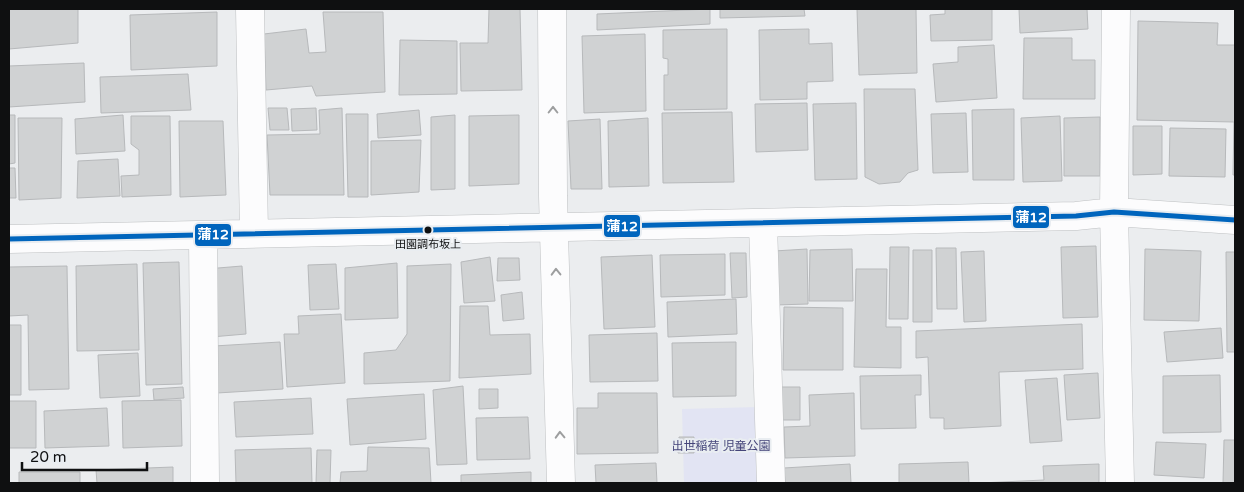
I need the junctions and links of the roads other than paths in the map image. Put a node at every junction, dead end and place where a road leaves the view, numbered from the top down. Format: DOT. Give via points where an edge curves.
graph roads {
  1 [pos="250,9"];
  2 [pos="552,9"];
  3 [pos="1116,9"];
  4 [pos="1114,212"];
  5 [pos="1235,220"];
  6 [pos="763,224"];
  7 [pos="554,228"];
  8 [pos="254,233"];
  9 [pos="204,235"];
  10 [pos="9,239"];
  11 [pos="205,483"];
  12 [pos="561,483"];
  13 [pos="770,483"];
  14 [pos="1120,483"];
  1 -- 8 [label="street"];
  7 -- 2 [label="street, one-way"];
  3 -- 4 [label="street"];
  4 -- 5 [label="street"];
  4 -- 6 [label="street" via="1076,216"];
  4 -- 14 [label="street"];
  6 -- 7 [label="street"];
  6 -- 13 [label="street"];
  7 -- 8 [label="street"];
  12 -- 7 [label="street, one-way"];
  8 -- 9 [label="street"];
  9 -- 10 [label="street"];
  9 -- 11 [label="street"];
}
